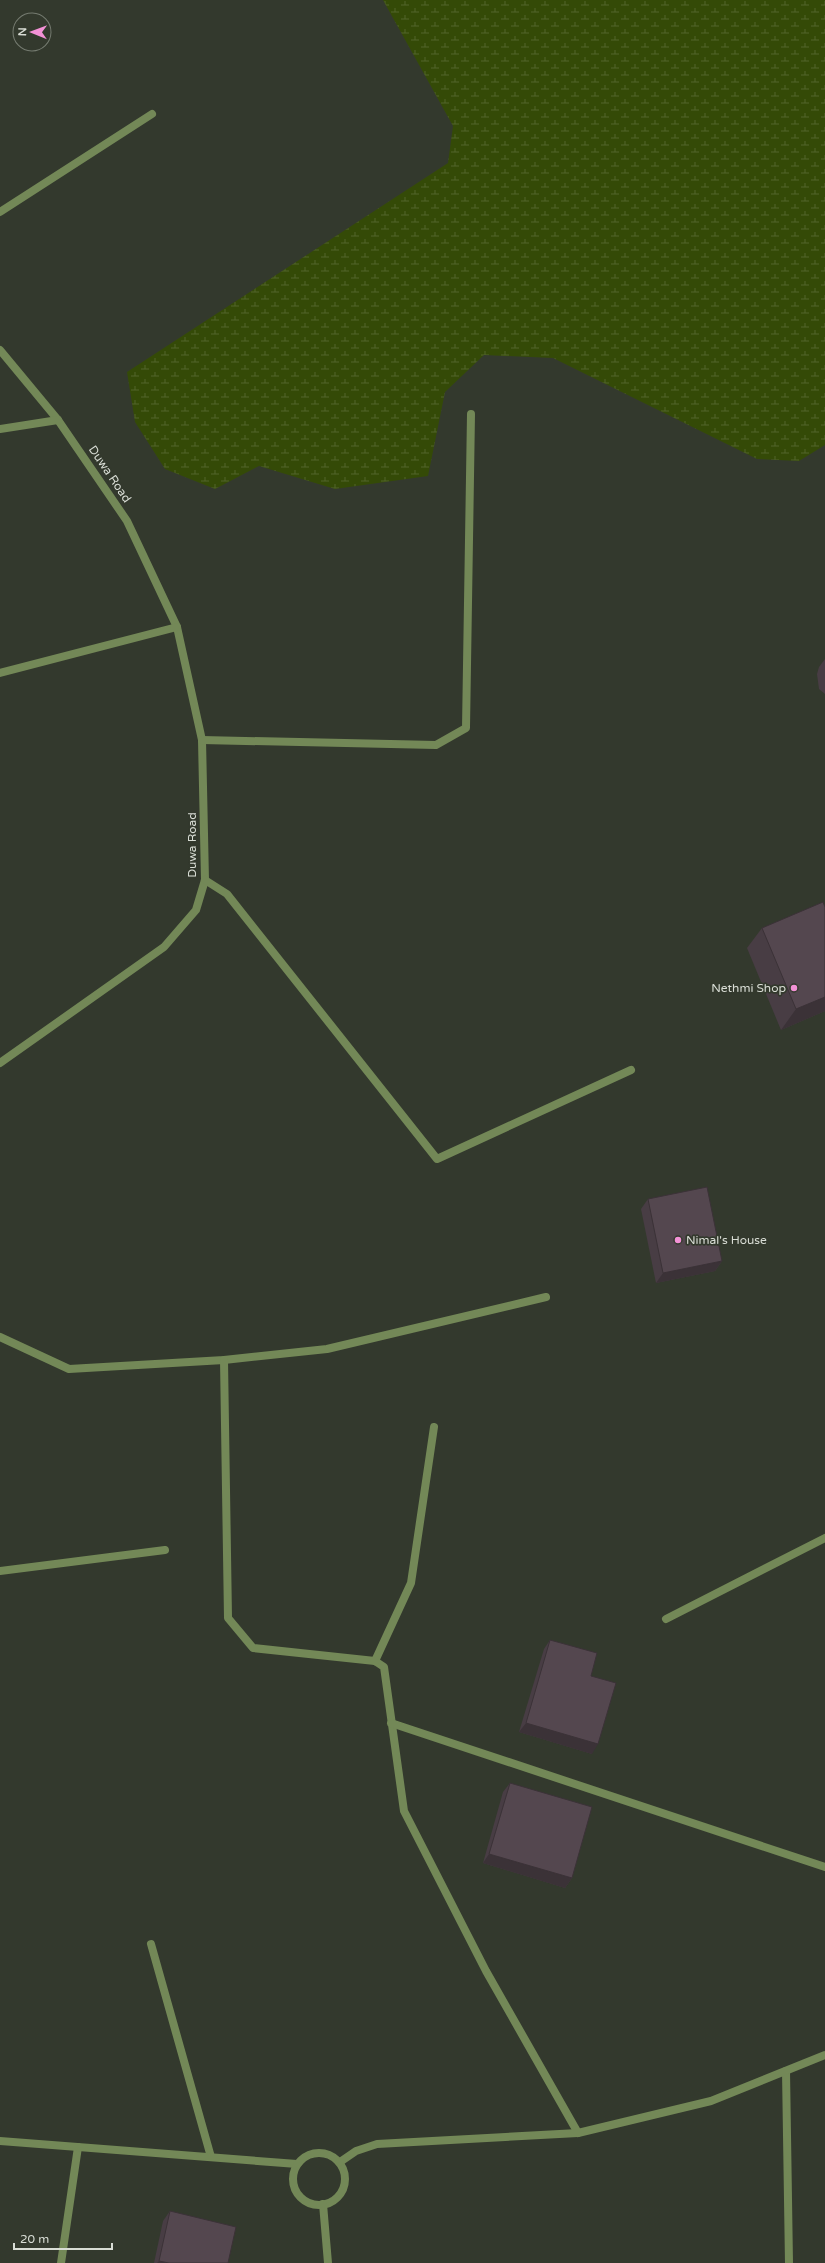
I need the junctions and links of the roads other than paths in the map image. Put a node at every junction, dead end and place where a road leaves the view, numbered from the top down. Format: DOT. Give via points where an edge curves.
graph roads {
  1 [pos="152,114"];
  2 [pos="0,212"];
  3 [pos="0,350"];
  4 [pos="471,414"];
  5 [pos="58,420"];
  6 [pos="0,429"];
  7 [pos="177,627"];
  8 [pos="0,673"];
  9 [pos="202,740"];
  10 [pos="205,880"];
  11 [pos="0,1063"];
  12 [pos="631,1070"];
  13 [pos="546,1296"];
  14 [pos="0,1337"];
  15 [pos="224,1360"];
  16 [pos="434,1427"];
  17 [pos="825,1538"];
  18 [pos="165,1550"];
  19 [pos="0,1571"];
  20 [pos="666,1619"];
  21 [pos="376,1661"];
  22 [pos="391,1723"];
  23 [pos="825,1867"];
  24 [pos="151,1944"];
  25 [pos="825,2055"];
  26 [pos="786,2071"];
  27 [pos="578,2133"];
  28 [pos="0,2141"];
  29 [pos="78,2147"];
  30 [pos="211,2157"];
  31 [pos="340,2162"];
  32 [pos="297,2164"];
  33 [pos="323,2204"];
  34 [pos="61,2263"];
  35 [pos="328,2263"];
  36 [pos="789,2263"];
  1 -- 2 [label="street"];
  3 -- 5 [label="street, Duwa Road"];
  4 -- 9 [label="street" via="466,728 436,745"];
  5 -- 6 [label="street"];
  5 -- 7 [label="street, Duwa Road" via="127,521"];
  7 -- 8 [label="street"];
  7 -- 9 [label="street, Duwa Road"];
  9 -- 10 [label="street, Duwa Road"];
  10 -- 11 [label="street, Duwa Road" via="196,910 164,947"];
  10 -- 12 [label="street" via="227,894 437,1159"];
  13 -- 15 [label="street" via="327,1349"];
  14 -- 15 [label="street" via="68,1369"];
  15 -- 21 [label="street" via="228,1618 253,1648"];
  16 -- 21 [label="street" via="411,1583"];
  17 -- 20 [label="street"];
  18 -- 19 [label="street"];
  21 -- 22 [label="street" via="384,1667"];
  22 -- 23 [label="street"];
  22 -- 27 [label="street" via="404,1811 486,1971"];
  24 -- 30 [label="street"];
  25 -- 26 [label="street"];
  26 -- 27 [label="street" via="711,2101"];
  26 -- 36 [label="street"];
  27 -- 31 [label="street" via="377,2144 356,2151"];
  28 -- 29 [label="street"];
  29 -- 30 [label="street"];
  29 -- 34 [label="street"];
  30 -- 32 [label="street"];
  31 -- 32 [label="street" via="326,2153 309,2154"];
  31 -- 33 [label="street" via="345,2174 344,2188 336,2199"];
  32 -- 33 [label="street" via="293,2175 294,2188 300,2198 311,2204"];
  33 -- 35 [label="street"];
}
